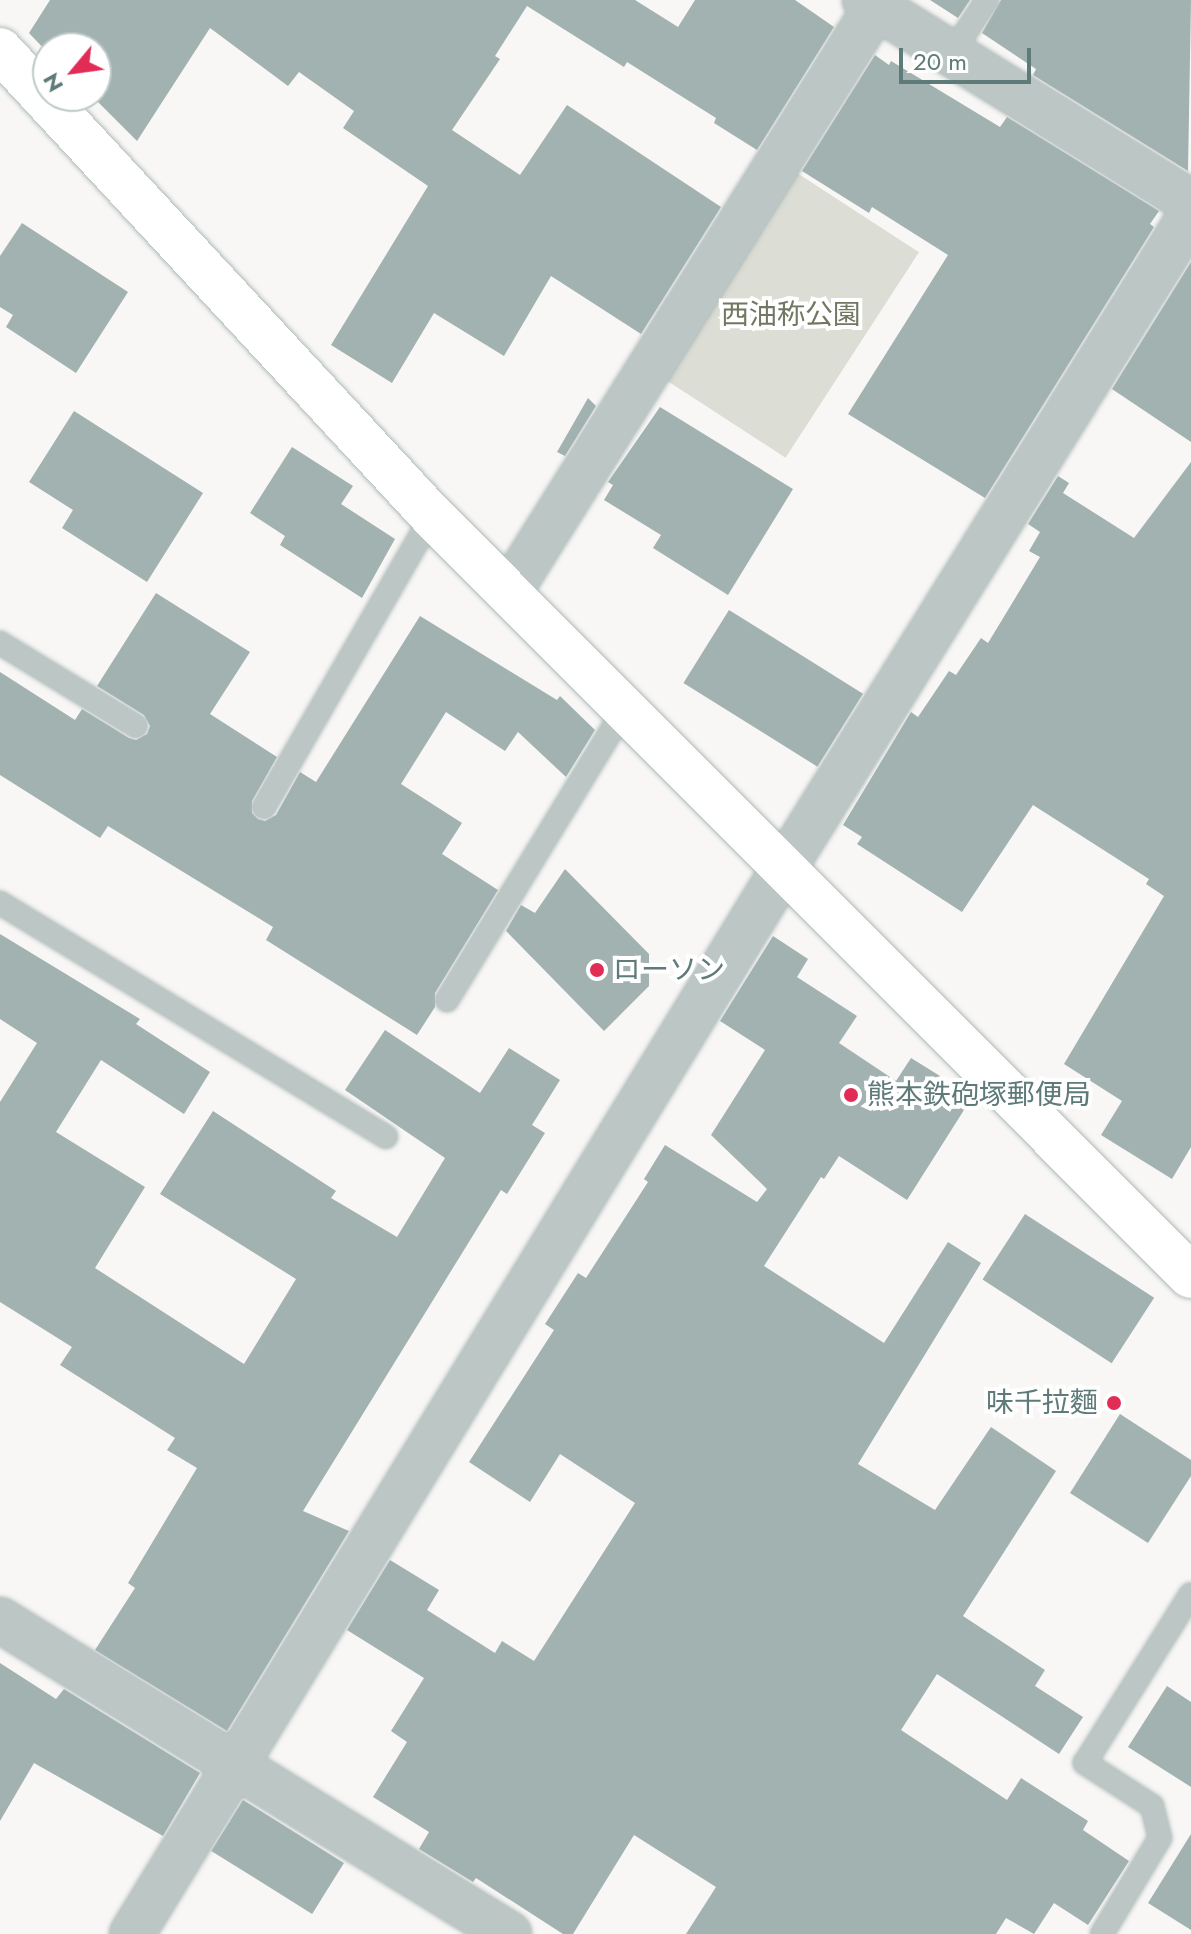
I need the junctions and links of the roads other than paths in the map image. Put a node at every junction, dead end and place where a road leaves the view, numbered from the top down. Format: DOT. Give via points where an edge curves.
graph roads {
  1 [pos="987,0"];
  2 [pos="870,3"];
  3 [pos="0,50"];
  4 [pos="952,53"];
  5 [pos="1191,202"];
  6 [pos="1191,215"];
  7 [pos="432,516"];
  8 [pos="509,592"];
  9 [pos="0,643"];
  10 [pos="625,708"];
  11 [pos="136,726"];
  12 [pos="264,807"];
  13 [pos="784,868"];
  14 [pos="0,903"];
  15 [pos="447,1000"];
  16 [pos="386,1137"];
  17 [pos="1191,1276"];
  18 [pos="1191,1594"];
  19 [pos="0,1620"];
  20 [pos="237,1766"];
  21 [pos="132,1934"];
  22 [pos="509,1934"];
  23 [pos="1102,1934"];
  1 -- 4 [label="lane"];
  2 -- 4 [label="street"];
  2 -- 8 [label="street"];
  3 -- 7 [label="street"];
  4 -- 5 [label="street"];
  6 -- 13 [label="street"];
  7 -- 8 [label="street"];
  7 -- 12 [label="lane"];
  8 -- 10 [label="street"];
  9 -- 11 [label="lane"];
  10 -- 13 [label="street"];
  10 -- 15 [label="lane"];
  13 -- 17 [label="street"];
  13 -- 20 [label="street"];
  14 -- 16 [label="lane"];
  18 -- 23 [label="lane" via="1085,1763 1152,1806 1160,1838"];
  19 -- 20 [label="street"];
  20 -- 21 [label="street"];
  20 -- 22 [label="street"];
}
